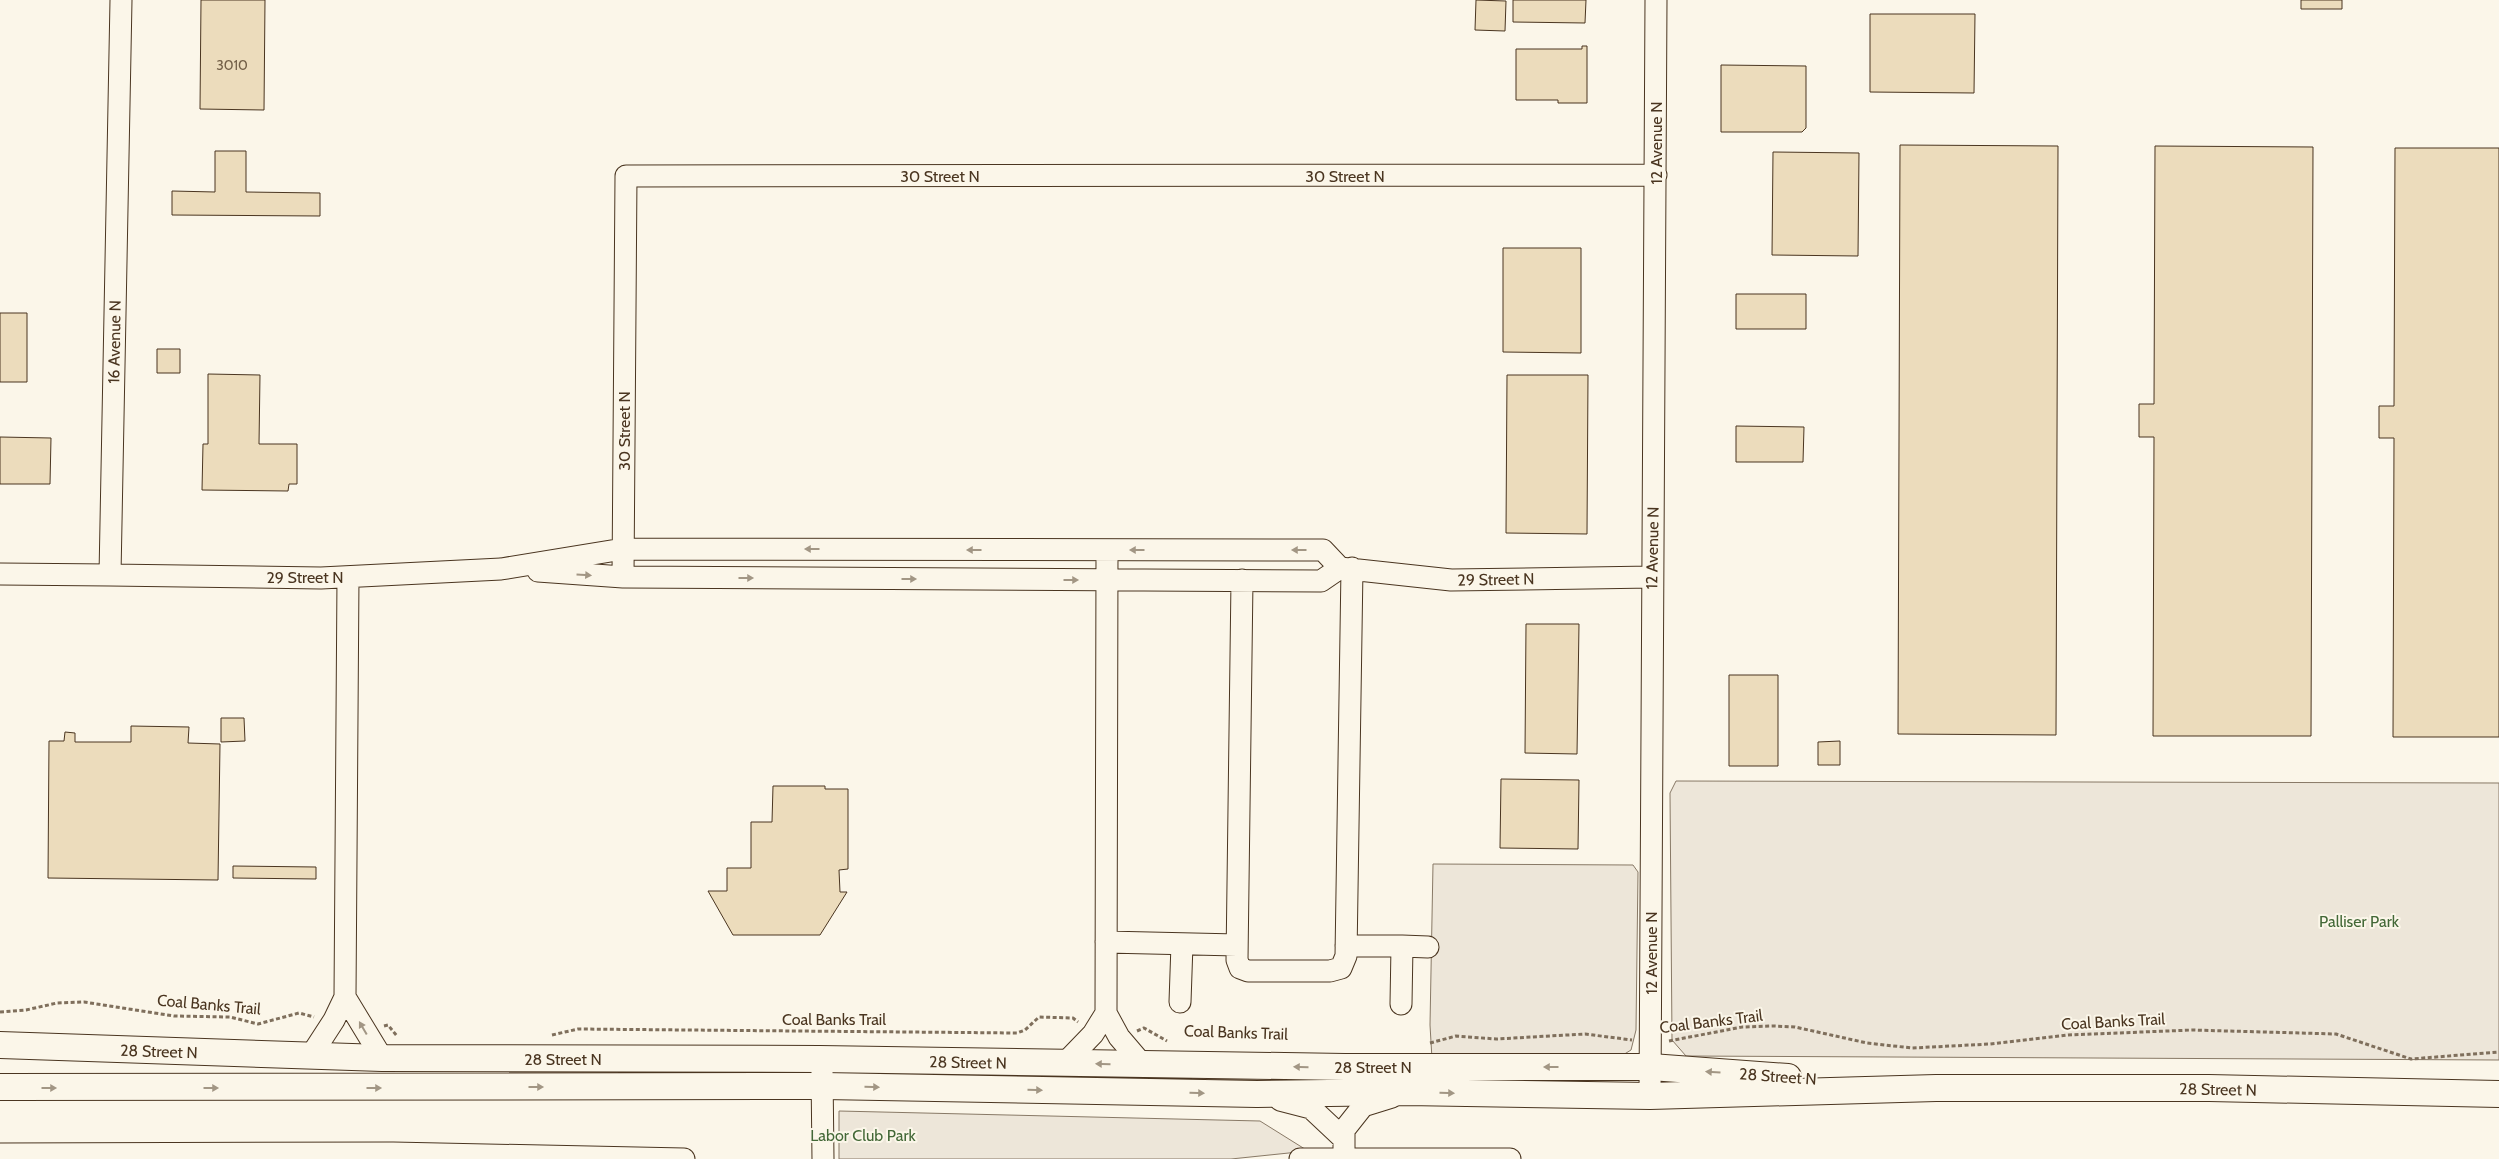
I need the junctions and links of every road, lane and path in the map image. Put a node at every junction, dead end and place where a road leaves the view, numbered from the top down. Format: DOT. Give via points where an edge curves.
graph roads {
  1 [pos="121,0"];
  2 [pos="1656,0"];
  3 [pos="1656,175"];
  4 [pos="623,549"];
  5 [pos="1107,550"];
  6 [pos="1346,568"];
  7 [pos="500,569"];
  8 [pos="0,574"];
  9 [pos="110,575"];
  10 [pos="348,577"];
  11 [pos="1652,577"];
  12 [pos="623,578"];
  13 [pos="1107,580"];
  14 [pos="1242,580"];
  15 [pos="1106,942"];
  16 [pos="1182,944"];
  17 [pos="1237,945"];
  18 [pos="1346,946"];
  19 [pos="1402,946"];
  20 [pos="1428,947"];
  21 [pos="345,997"];
  22 [pos="1180,1002"];
  23 [pos="1401,1004"];
  24 [pos="0,1012"];
  25 [pos="1106,1013"];
  26 [pos="329,1028"];
  27 [pos="365,1032"];
  28 [pos="1093,1034"];
  29 [pos="1119,1037"];
  30 [pos="400,1038"];
  31 [pos="543,1039"];
  32 [pos="1651,1041"];
  33 [pos="1174,1042"];
  34 [pos="0,1045"];
  35 [pos="1422,1046"];
  36 [pos="2499,1052"];
  37 [pos="310,1057"];
  38 [pos="382,1058"];
  39 [pos="820,1059"];
  40 [pos="1065,1063"];
  41 [pos="1142,1064"];
  42 [pos="1651,1067"];
  43 [pos="824,1086"];
  44 [pos="0,1087"];
  45 [pos="1936,1088"];
  46 [pos="1407,1092"];
  47 [pos="1258,1094"];
  48 [pos="2499,1094"];
  49 [pos="1650,1096"];
  50 [pos="1344,1152"];
  51 [pos="0,1154"];
  52 [pos="684,1159"];
  53 [pos="823,1159"];
  54 [pos="1300,1159"];
  55 [pos="1510,1159"];
  1 -- 9 [label="street, 16 Avenue N"];
  2 -- 3 [label="street, 12 Avenue N"];
  3 -- 4 [label="street, 30 Street N" via="626,176"];
  3 -- 11 [label="street, 12 Avenue N"];
  5 -- 4 [label="street, one-way"];
  4 -- 7 [label="street"];
  4 -- 12 [label="street, 30 Street N"];
  6 -- 5 [label="street, one-way" via="1323,550"];
  5 -- 13 [label="street"];
  6 -- 11 [label="street, 29 Street N" via="1451,580"];
  6 -- 14 [label="street" via="1321,581"];
  6 -- 18 [label="street"];
  7 -- 10 [label="street, 29 Street N"];
  7 -- 12 [label="street, one-way"];
  8 -- 9 [label="street"];
  9 -- 10 [label="street, 29 Street N"];
  10 -- 21 [label="street"];
  11 -- 32 [label="street, 12 Avenue N"];
  12 -- 13 [label="street, one-way"];
  13 -- 14 [label="street"];
  13 -- 15 [label="street"];
  14 -- 17 [label="street"];
  15 -- 16 [label="street"];
  15 -- 25 [label="street"];
  16 -- 17 [label="street"];
  16 -- 22 [label="street"];
  17 -- 18 [label="street" via="1240,968 1248,971 1330,971 1341,968"];
  18 -- 19 [label="street"];
  19 -- 20 [label="street"];
  19 -- 23 [label="street"];
  21 -- 26 [label="street"];
  27 -- 21 [label="street, one-way"];
  24 -- 26 [label="path, Coal Banks Trail" via="84,1002 174,1016 230,1017 258,1024 299,1013 312,1015"];
  25 -- 28 [label="street"];
  25 -- 29 [label="street"];
  26 -- 37 [label="street"];
  27 -- 30 [label="path" via="388,1025"];
  27 -- 38 [label="street"];
  28 -- 31 [label="path, Coal Banks Trail" via="1073,1018 1039,1017 1025,1030 1017,1032 578,1030 560,1032"];
  28 -- 40 [label="street"];
  29 -- 33 [label="path, Coal Banks Trail" via="1144,1028"];
  29 -- 41 [label="street"];
  32 -- 35 [label="path, Coal Banks Trail" via="1585,1034 1496,1039 1456,1036"];
  32 -- 36 [label="path, Coal Banks Trail" via="1696,1037 1742,1027 1773,1026 1912,1048 2068,1035 2192,1030 2336,1034 2411,1059"];
  32 -- 42 [label="street, 12 Avenue N"];
  34 -- 37 [label="main road, 28 Street N"];
  37 -- 38 [label="main road, 28 Street N"];
  38 -- 39 [label="main road, 28 Street N"];
  39 -- 40 [label="main road, 28 Street N"];
  39 -- 43 [label="street"];
  41 -- 40 [label="main road, 28 Street N, one-way"];
  42 -- 41 [label="main road, 28 Street N, one-way"];
  45 -- 42 [label="main road, 28 Street N, one-way"];
  42 -- 49 [label="street, 12 Avenue N"];
  44 -- 43 [label="main road, 28 Street N, one-way"];
  43 -- 47 [label="main road, 28 Street N, one-way"];
  43 -- 53 [label="street"];
  45 -- 48 [label="main road, 28 Street N" via="2209,1088"];
  45 -- 49 [label="main road, 28 Street N"];
  46 -- 47 [label="main road, 28 Street N"];
  46 -- 49 [label="main road, 28 Street N, one-way"];
  46 -- 50 [label="street" via="1363,1106 1344,1130"];
  47 -- 50 [label="street" via="1311,1108"];
  50 -- 54 [label="street"];
  50 -- 55 [label="street"];
  51 -- 52 [label="street" via="393,1153"];
}
